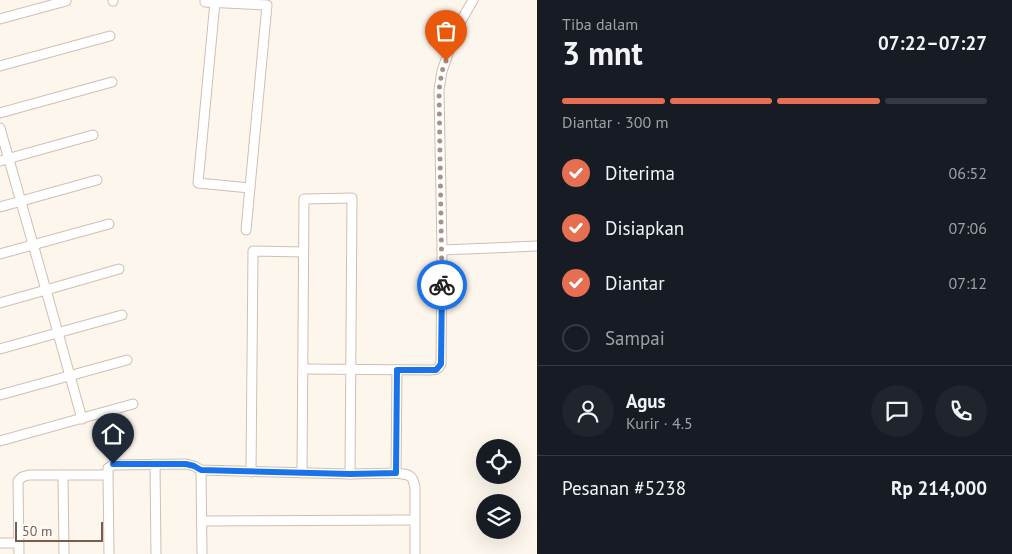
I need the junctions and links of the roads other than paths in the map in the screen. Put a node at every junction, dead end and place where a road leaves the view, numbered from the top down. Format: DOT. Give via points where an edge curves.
graph roads {
  1 [pos="205,0"];
  2 [pos="473,0"];
  3 [pos="66,1"];
  4 [pos="215,2"];
  5 [pos="248,2"];
  6 [pos="0,19"];
  7 [pos="110,36"];
  8 [pos="0,66"];
  9 [pos="112,82"];
  10 [pos="0,113"];
  11 [pos="0,128"];
  12 [pos="93,135"];
  13 [pos="4,160"];
  14 [pos="97,180"];
  15 [pos="250,188"];
  16 [pos="21,202"];
  17 [pos="0,208"];
  18 [pos="109,224"];
  19 [pos="246,230"];
  20 [pos="33,245"];
  21 [pos="537,246"];
  22 [pos="442,250"];
  23 [pos="303,252"];
  24 [pos="0,254"];
  25 [pos="119,270"];
  26 [pos="46,290"];
  27 [pos="0,303"];
  28 [pos="122,315"];
  29 [pos="58,333"];
  30 [pos="0,349"];
  31 [pos="127,360"];
  32 [pos="302,369"];
  33 [pos="351,370"];
  34 [pos="397,370"];
  35 [pos="70,376"];
  36 [pos="0,396"];
  37 [pos="133,404"];
  38 [pos="82,419"];
  39 [pos="0,441"];
  40 [pos="155,464"];
  41 [pos="201,470"];
  42 [pos="251,472"];
  43 [pos="302,473"];
  44 [pos="396,473"];
  45 [pos="350,474"];
  46 [pos="63,475"];
  47 [pos="108,475"];
  48 [pos="415,520"];
  49 [pos="202,522"];
  50 [pos="0,543"];
  51 [pos="18,543"];
  52 [pos="19,554"];
  53 [pos="64,554"];
  54 [pos="109,554"];
  55 [pos="156,554"];
  56 [pos="202,554"];
  57 [pos="415,554"];
  1 -- 4 [label="street"];
  2 -- 22 [label="street" via="457,28 439,90"];
  3 -- 6 [label="street"];
  4 -- 5 [label="street"];
  4 -- 15 [label="street" via="198,183"];
  5 -- 15 [label="street" via="267,5"];
  7 -- 8 [label="street"];
  9 -- 10 [label="street"];
  11 -- 13 [label="street"];
  12 -- 13 [label="street"];
  13 -- 16 [label="street"];
  14 -- 16 [label="street"];
  15 -- 19 [label="street"];
  16 -- 17 [label="street"];
  16 -- 20 [label="street"];
  18 -- 20 [label="street"];
  20 -- 24 [label="street"];
  20 -- 26 [label="street"];
  21 -- 22 [label="street"];
  22 -- 34 [label="street" via="441,364 436,370"];
  23 -- 32 [label="street"];
  23 -- 33 [label="street" via="304,198 352,198"];
  23 -- 42 [label="street" via="253,251"];
  25 -- 26 [label="street"];
  26 -- 27 [label="street"];
  26 -- 29 [label="street"];
  28 -- 29 [label="street"];
  29 -- 30 [label="street"];
  29 -- 35 [label="street"];
  31 -- 35 [label="street"];
  32 -- 33 [label="street"];
  32 -- 43 [label="street"];
  33 -- 34 [label="street"];
  33 -- 45 [label="street"];
  34 -- 44 [label="street"];
  35 -- 36 [label="street"];
  35 -- 38 [label="street"];
  37 -- 38 [label="street"];
  38 -- 39 [label="street"];
  40 -- 41 [label="street" via="186,464"];
  40 -- 47 [label="street" via="113,464 108,468"];
  40 -- 55 [label="street"];
  41 -- 42 [label="street"];
  41 -- 49 [label="street"];
  42 -- 43 [label="street"];
  43 -- 45 [label="street"];
  44 -- 45 [label="street"];
  44 -- 48 [label="street" via="408,475 413,480"];
  46 -- 47 [label="street"];
  46 -- 51 [label="street" via="29,475 18,480"];
  46 -- 53 [label="street"];
  47 -- 54 [label="street"];
  48 -- 49 [label="street"];
  48 -- 57 [label="street"];
  49 -- 56 [label="street"];
  50 -- 51 [label="street"];
  51 -- 52 [label="street"];
}
